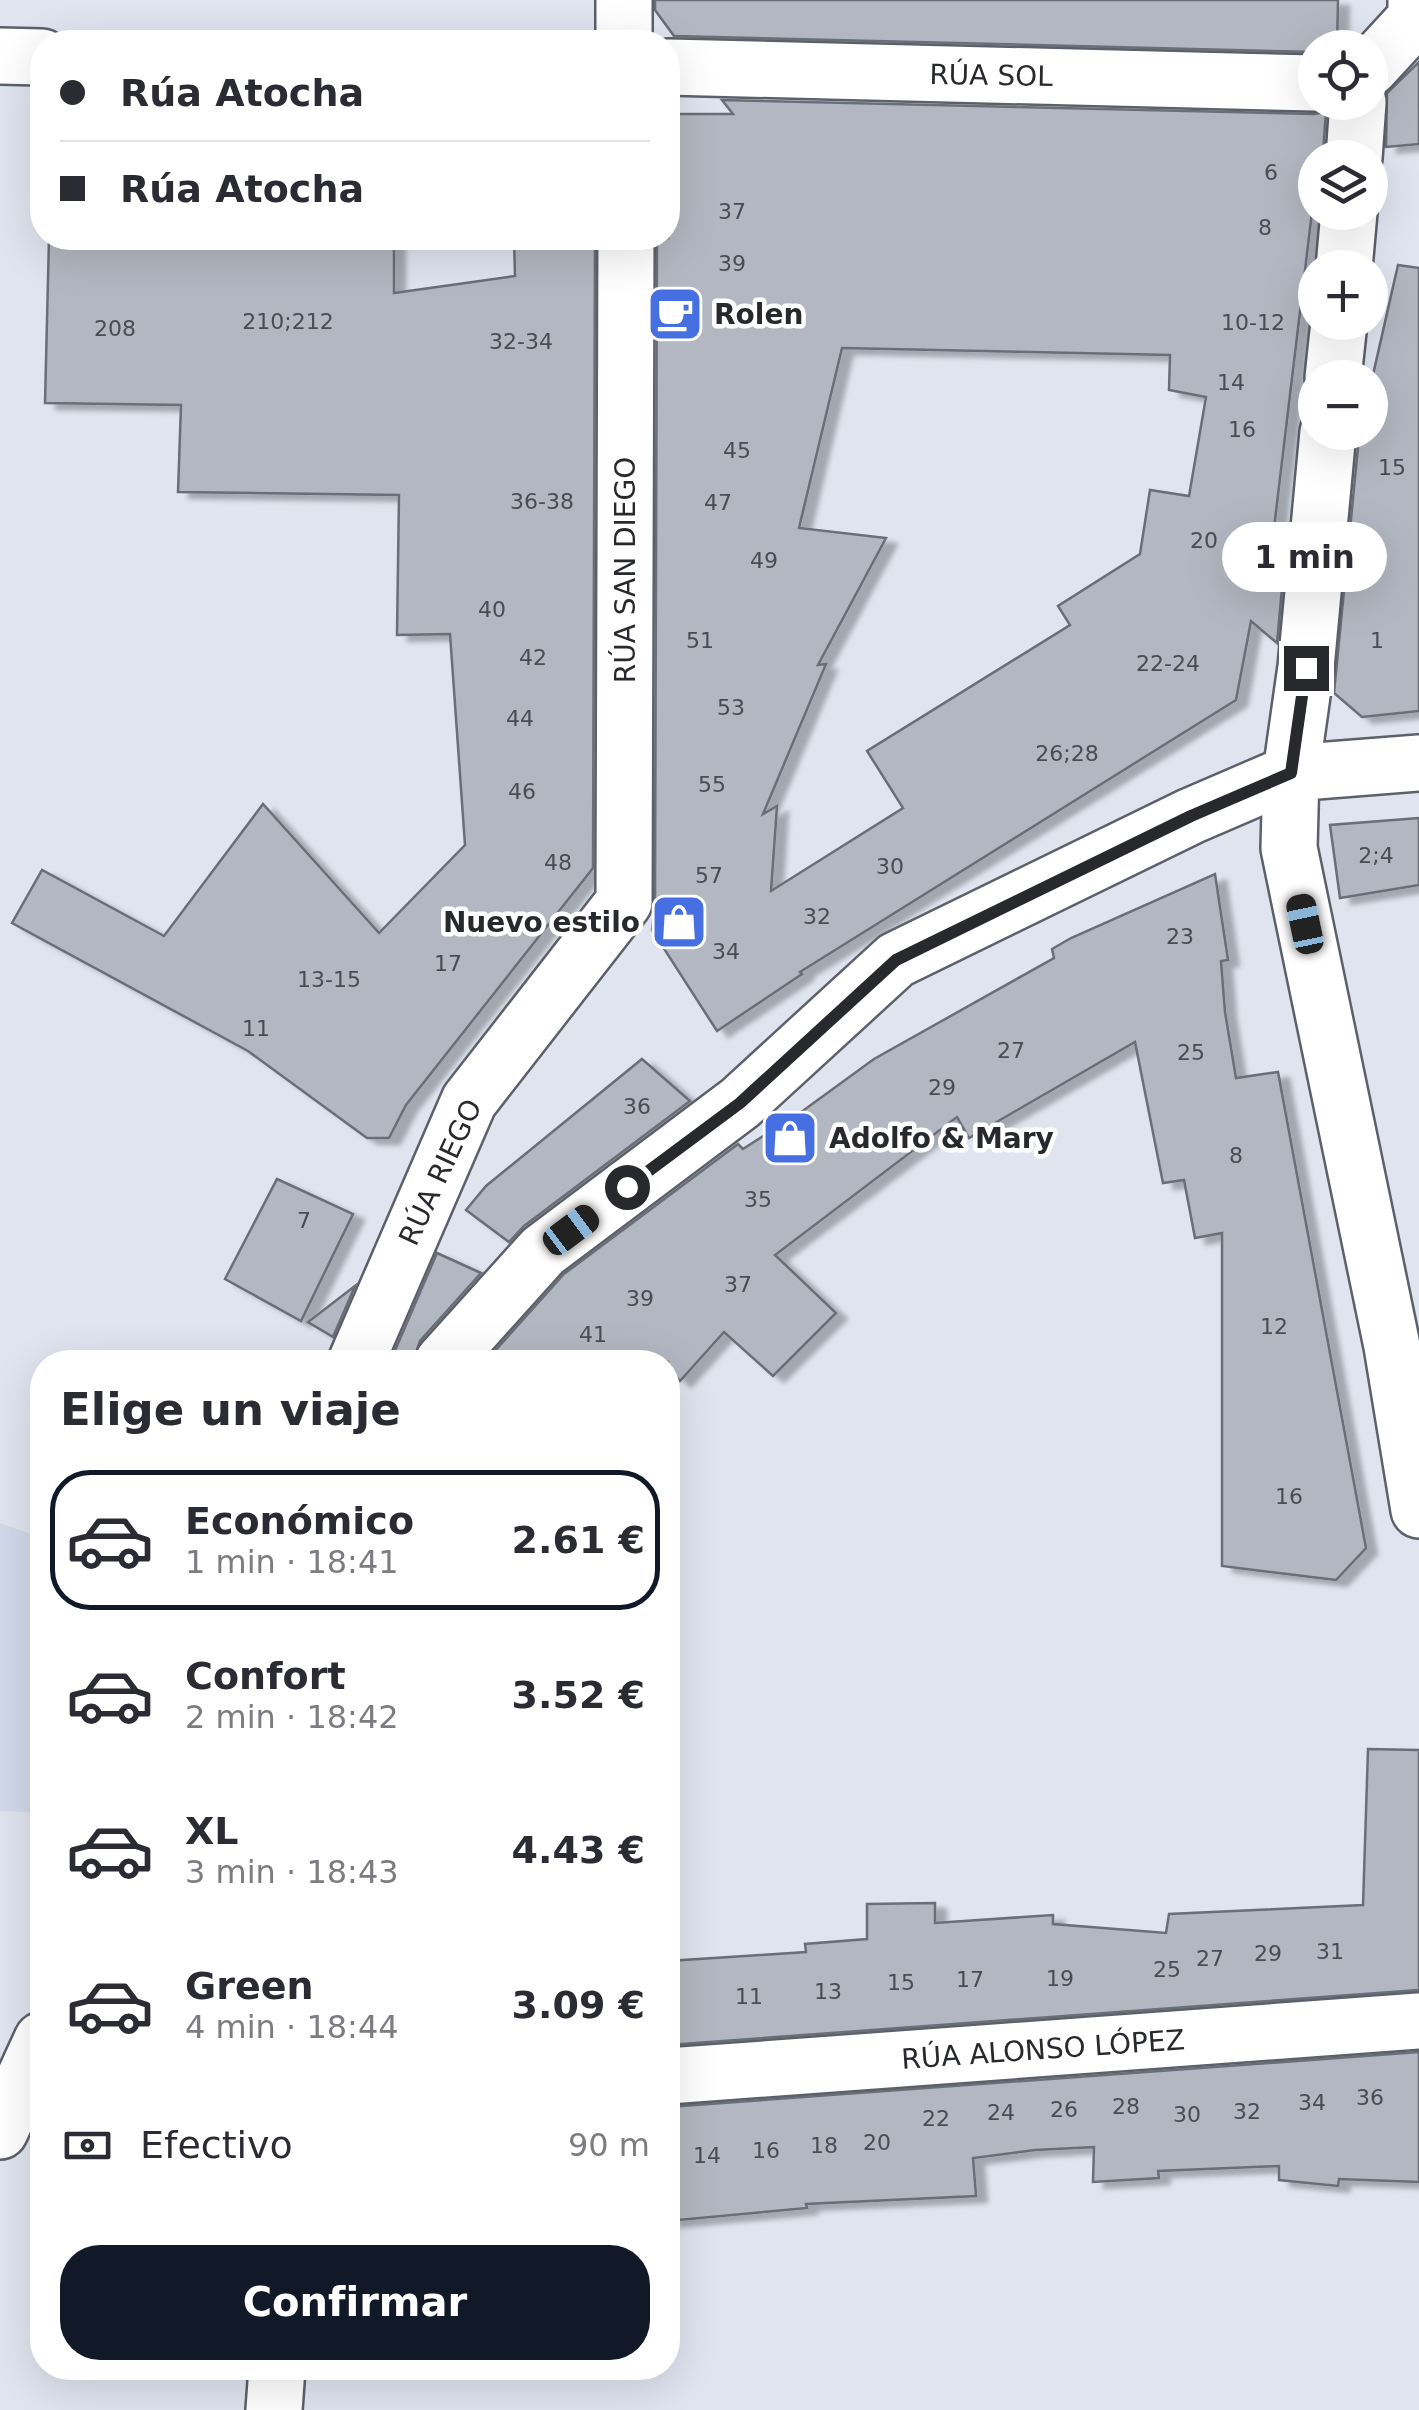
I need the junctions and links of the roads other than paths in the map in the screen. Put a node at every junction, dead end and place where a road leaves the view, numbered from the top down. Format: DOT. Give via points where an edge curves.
graph roads {
  1 [pos="624,0"];
  2 [pos="1417,12"];
  3 [pos="624,30"];
  4 [pos="1388,47"];
  5 [pos="0,56"];
  6 [pos="30,56"];
  7 [pos="680,67"];
  8 [pos="1298,83"];
  9 [pos="626,250"];
  10 [pos="1326,450"];
  11 [pos="1419,763"];
  12 [pos="1291,773"];
  13 [pos="624,902"];
  14 [pos="1405,1343"];
  15 [pos="361,1350"];
  16 [pos="454,1350"];
  17 [pos="1419,1510"];
  18 [pos="1419,2021"];
  19 [pos="30,2067"];
  20 [pos="680,2075"];
  21 [pos="30,2133"];
  22 [pos="0,2134"];
  23 [pos="277,2380"];
  24 [pos="274,2410"];
  1 -- 3 [label="street"];
  2 -- 4 [label="street"];
  5 -- 6 [label="street"];
  7 -- 8 [label="street, RÚA SOL"];
  9 -- 13 [label="street, RÚA SAN DIEGO"];
  10 -- 12 [label="street"];
  11 -- 12 [label="street"];
  12 -- 14 [label="street" via="1290,848"];
  12 -- 16 [label="street" via="896,960 740,1103 543,1251"];
  13 -- 15 [label="street, RÚA RIEGO" via="469,1101"];
  14 -- 17 [label="street"];
  18 -- 20 [label="street, RÚA ALONSO LÓPEZ"];
  19 -- 22 [label="street"];
  21 -- 22 [label="street"];
  23 -- 24 [label="street"];
}
